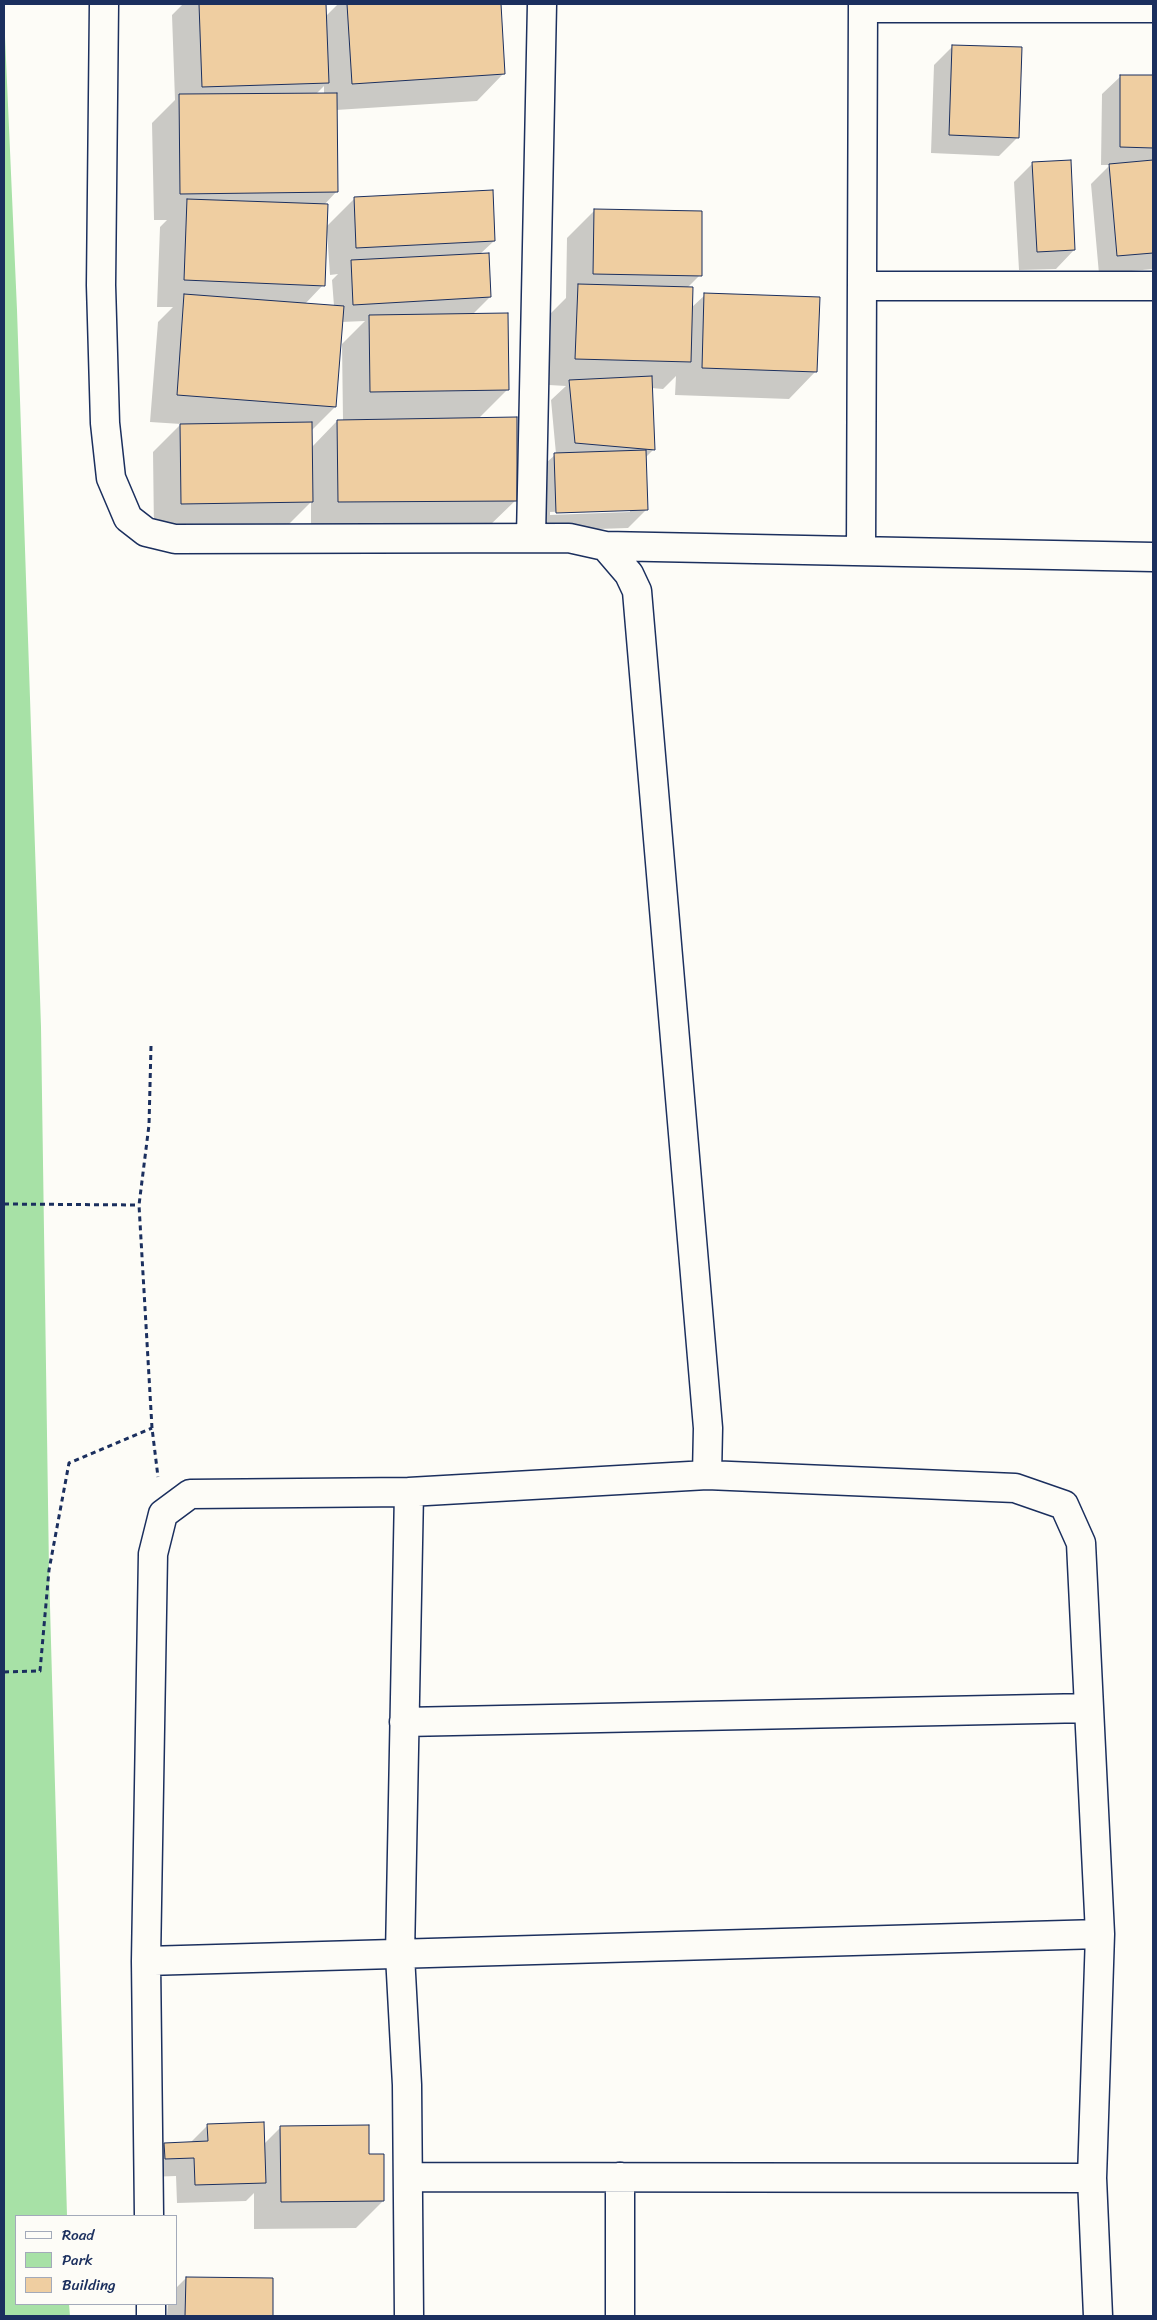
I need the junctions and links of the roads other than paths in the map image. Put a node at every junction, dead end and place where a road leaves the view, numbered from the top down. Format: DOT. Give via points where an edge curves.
graph roads {
  1 [pos="104,4"];
  2 [pos="542,4"];
  3 [pos="863,6"];
  4 [pos="1153,8"];
  5 [pos="862,286"];
  6 [pos="1153,286"];
  7 [pos="531,537"];
  8 [pos="605,546"];
  9 [pos="861,551"];
  10 [pos="1153,557"];
  11 [pos="707,1475"];
  12 [pos="409,1492"];
  13 [pos="1089,1708"];
  14 [pos="404,1722"];
  15 [pos="1100,1934"];
  16 [pos="400,1955"];
  17 [pos="146,1961"];
  18 [pos="408,2177"];
  19 [pos="620,2177"];
  20 [pos="1092,2178"];
  21 [pos="150,2215"];
  22 [pos="408,2316"];
  23 [pos="620,2316"];
  24 [pos="1098,2316"];
  1 -- 7 [label="street" via="101,285 105,423 111,478 128,518 146,532 175,539"];
  2 -- 7 [label="street"];
  3 -- 4 [label="street"];
  3 -- 5 [label="street"];
  5 -- 6 [label="street"];
  5 -- 9 [label="street"];
  7 -- 8 [label="street" via="569,538"];
  8 -- 9 [label="street"];
  8 -- 11 [label="street" via="629,574 637,591 708,1428"];
  9 -- 10 [label="street"];
  11 -- 12 [label="street"];
  11 -- 13 [label="street" via="1015,1488 1064,1505 1081,1543"];
  12 -- 14 [label="street"];
  12 -- 17 [label="street" via="190,1494 163,1514 153,1554"];
  13 -- 14 [label="street"];
  13 -- 15 [label="street"];
  14 -- 16 [label="street"];
  15 -- 16 [label="street"];
  15 -- 20 [label="street"];
  16 -- 17 [label="street"];
  16 -- 18 [label="street" via="408,2085"];
  17 -- 21 [label="street"];
  18 -- 19 [label="street"];
  18 -- 22 [label="street"];
  19 -- 20 [label="street"];
  19 -- 23 [label="street"];
  20 -- 24 [label="street"];
}
